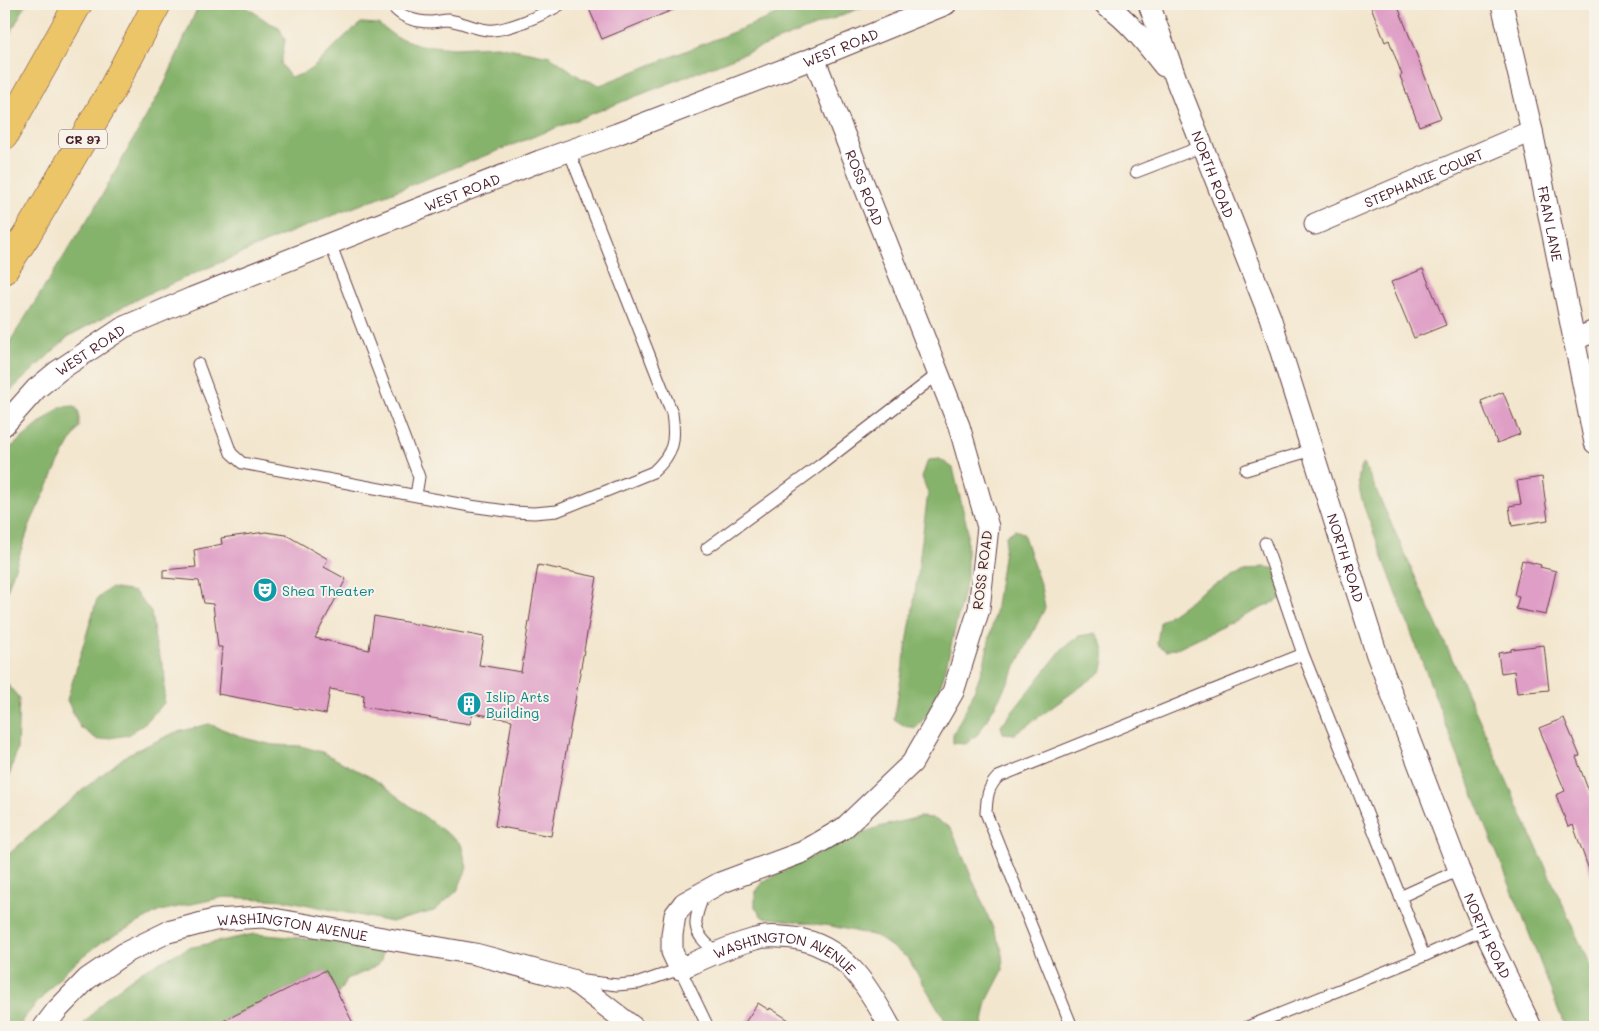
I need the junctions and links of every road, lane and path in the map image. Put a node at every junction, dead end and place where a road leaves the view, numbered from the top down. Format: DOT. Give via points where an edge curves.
graph roads {
  1 [pos="78,4"];
  2 [pos="157,4"];
  3 [pos="391,4"];
  4 [pos="561,4"];
  5 [pos="946,4"];
  6 [pos="1105,4"];
  7 [pos="1149,4"];
  8 [pos="1502,4"];
  9 [pos="814,58"];
  10 [pos="1177,82"];
  11 [pos="1532,131"];
  12 [pos="4,136"];
  13 [pos="1203,146"];
  14 [pos="568,151"];
  15 [pos="1136,172"];
  16 [pos="1314,224"];
  17 [pos="330,243"];
  18 [pos="4,270"];
  19 [pos="1595,331"];
  20 [pos="1574,340"];
  21 [pos="198,364"];
  22 [pos="938,374"];
  23 [pos="4,425"];
  24 [pos="1595,443"];
  25 [pos="1312,450"];
  26 [pos="1246,470"];
  27 [pos="416,495"];
  28 [pos="1265,543"];
  29 [pos="707,548"];
  30 [pos="1302,654"];
  31 [pos="1459,870"];
  32 [pos="705,890"];
  33 [pos="1400,897"];
  34 [pos="1484,930"];
  35 [pos="716,952"];
  36 [pos="1424,956"];
  37 [pos="680,969"];
  38 [pos="572,980"];
  39 [pos="44,1027"];
  40 [pos="633,1027"];
  41 [pos="708,1027"];
  42 [pos="890,1027"];
  43 [pos="1072,1027"];
  44 [pos="1246,1027"];
  45 [pos="1531,1027"];
  1 -- 12 [label="highway"];
  2 -- 18 [label="highway, CR 97" via="110,93"];
  3 -- 4 [label="lane" via="404,17 416,21 447,20 490,31 514,26"];
  5 -- 9 [label="street, WEST ROAD"];
  6 -- 10 [label="street, NORTH ROAD" via="1135,30"];
  7 -- 10 [label="street, NORTH ROAD"];
  8 -- 11 [label="street, FRAN LANE"];
  9 -- 14 [label="street, WEST ROAD"];
  9 -- 22 [label="street, ROSS ROAD"];
  10 -- 13 [label="street, NORTH ROAD"];
  11 -- 16 [label="street, STEPHANIE COURT"];
  11 -- 20 [label="street, FRAN LANE"];
  13 -- 15 [label="lane"];
  13 -- 25 [label="street, NORTH ROAD" via="1270,317"];
  14 -- 17 [label="street, WEST ROAD"];
  14 -- 27 [label="lane" via="672,413 672,447 665,461 653,472 557,511 514,512"];
  17 -- 23 [label="street, WEST ROAD" via="124,327 36,389"];
  17 -- 27 [label="lane" via="419,477"];
  19 -- 20 [label="street"];
  20 -- 24 [label="street, FRAN LANE"];
  21 -- 27 [label="lane" via="231,453 242,463"];
  22 -- 29 [label="lane"];
  22 -- 32 [label="street, ROSS ROAD" via="959,426 988,527 979,609 953,692 912,763 844,828 803,852"];
  25 -- 26 [label="lane"];
  25 -- 31 [label="street, NORTH ROAD" via="1377,655"];
  28 -- 30 [label="lane"];
  30 -- 33 [label="lane"];
  30 -- 43 [label="lane" via="998,777 991,783 986,813"];
  31 -- 33 [label="lane"];
  31 -- 34 [label="street, NORTH ROAD"];
  32 -- 35 [label="lane" via="695,918 698,933"];
  32 -- 37 [label="street, ROSS ROAD" via="684,903 675,915 672,952"];
  33 -- 36 [label="lane"];
  34 -- 36 [label="lane"];
  34 -- 45 [label="street, NORTH ROAD"];
  35 -- 37 [label="street, WASHINGTON AVENUE"];
  35 -- 42 [label="street, WASHINGTON AVENUE" via="757,938 777,936 804,940 831,950 859,976"];
  36 -- 44 [label="lane"];
  37 -- 38 [label="lane, WASHINGTON AVENUE" via="639,983"];
  37 -- 41 [label="lane"];
  38 -- 39 [label="street, WASHINGTON AVENUE" via="475,954 262,917 214,920 168,932 125,953 87,978"];
  38 -- 40 [label="street, WASHINGTON AVENUE"];
}
